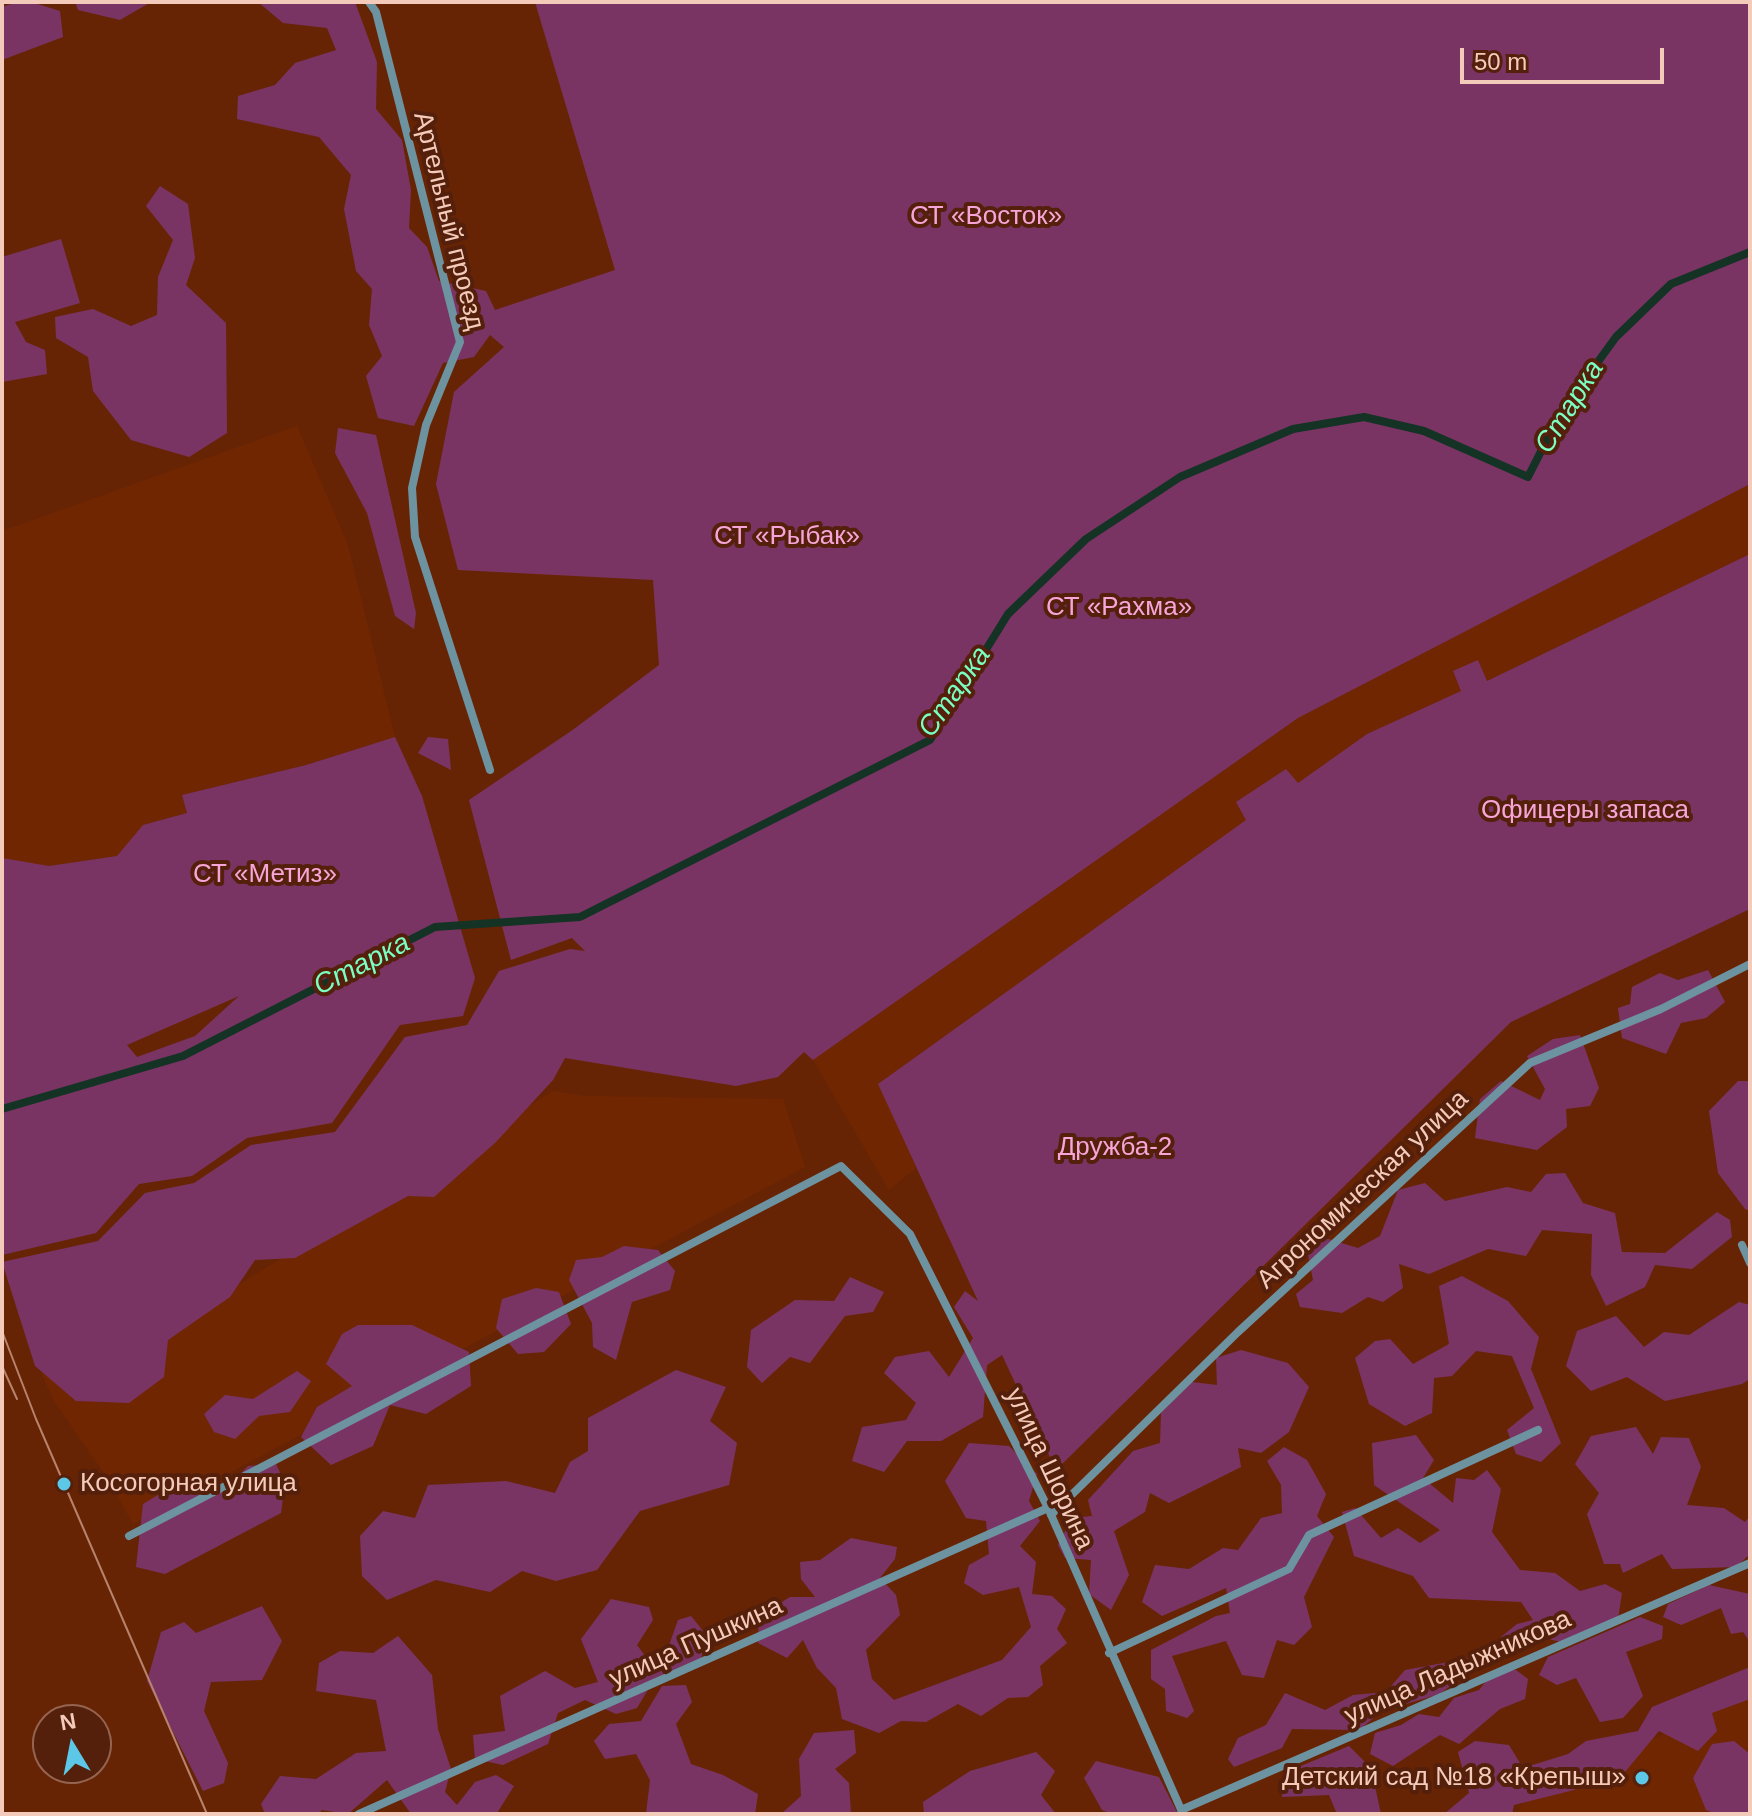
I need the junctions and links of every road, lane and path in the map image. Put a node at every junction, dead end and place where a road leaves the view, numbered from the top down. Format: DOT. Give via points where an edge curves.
graph roads {
  1 [pos="369,2"];
  2 [pos="490,770"];
  3 [pos="1750,964"];
  4 [pos="1742,1245"];
  5 [pos="1750,1263"];
  6 [pos="1538,1430"];
  7 [pos="1049,1512"];
  8 [pos="129,1536"];
  9 [pos="1750,1563"];
  10 [pos="1109,1653"];
  11 [pos="1182,1812"];
  12 [pos="359,1814"];
  1 -- 2 [label="street, Артельный проезд" via="376,12 460,342 426,425 412,488 415,537"];
  3 -- 7 [label="street, Агрономическая улица" via="1661,1009 1530,1063"];
  4 -- 5 [label="street"];
  6 -- 10 [label="street" via="1309,1535 1289,1569"];
  7 -- 8 [label="street, улица Шорина" via="910,1234 841,1166"];
  7 -- 10 [label="street, улица Шорина"];
  7 -- 12 [label="street, улица Пушкина"];
  9 -- 11 [label="street, улица Ладыжникова"];
  10 -- 11 [label="street, улица Шорина"];
}
